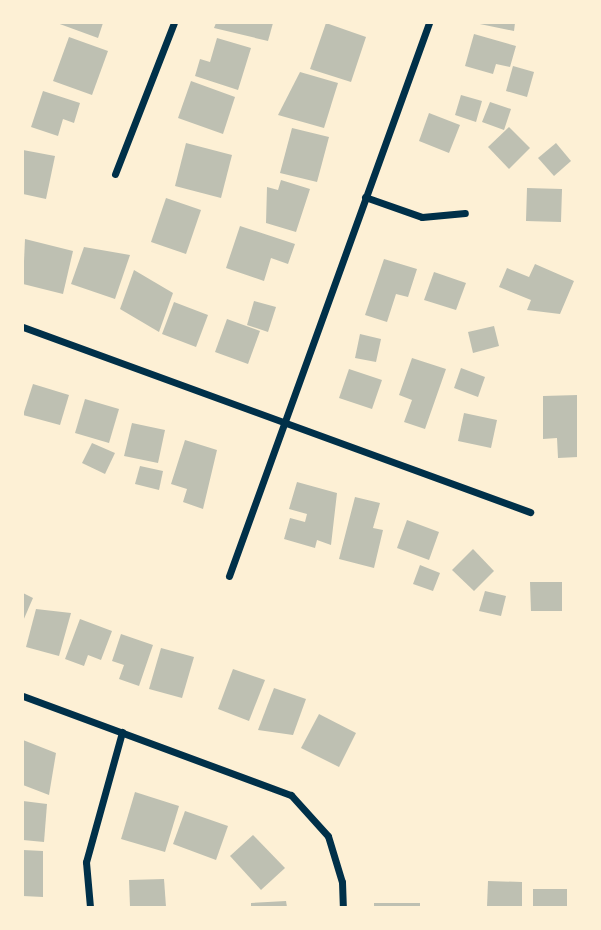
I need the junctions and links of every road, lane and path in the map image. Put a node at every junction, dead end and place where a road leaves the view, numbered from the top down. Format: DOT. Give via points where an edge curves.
graph roads {
  1 [pos="174,23"];
  2 [pos="429,23"];
  3 [pos="115,174"];
  4 [pos="365,197"];
  5 [pos="465,213"];
  6 [pos="23,327"];
  7 [pos="285,421"];
  8 [pos="530,512"];
  9 [pos="229,576"];
  10 [pos="23,696"];
  11 [pos="122,732"];
  12 [pos="90,907"];
  13 [pos="343,907"];
  1 -- 3 [label="street"];
  2 -- 4 [label="street"];
  4 -- 5 [label="street" via="422,217"];
  4 -- 7 [label="street"];
  6 -- 7 [label="street"];
  7 -- 8 [label="street"];
  7 -- 9 [label="street"];
  10 -- 11 [label="street"];
  11 -- 12 [label="street" via="86,862"];
  11 -- 13 [label="street" via="291,795 328,836 342,882"];
}
